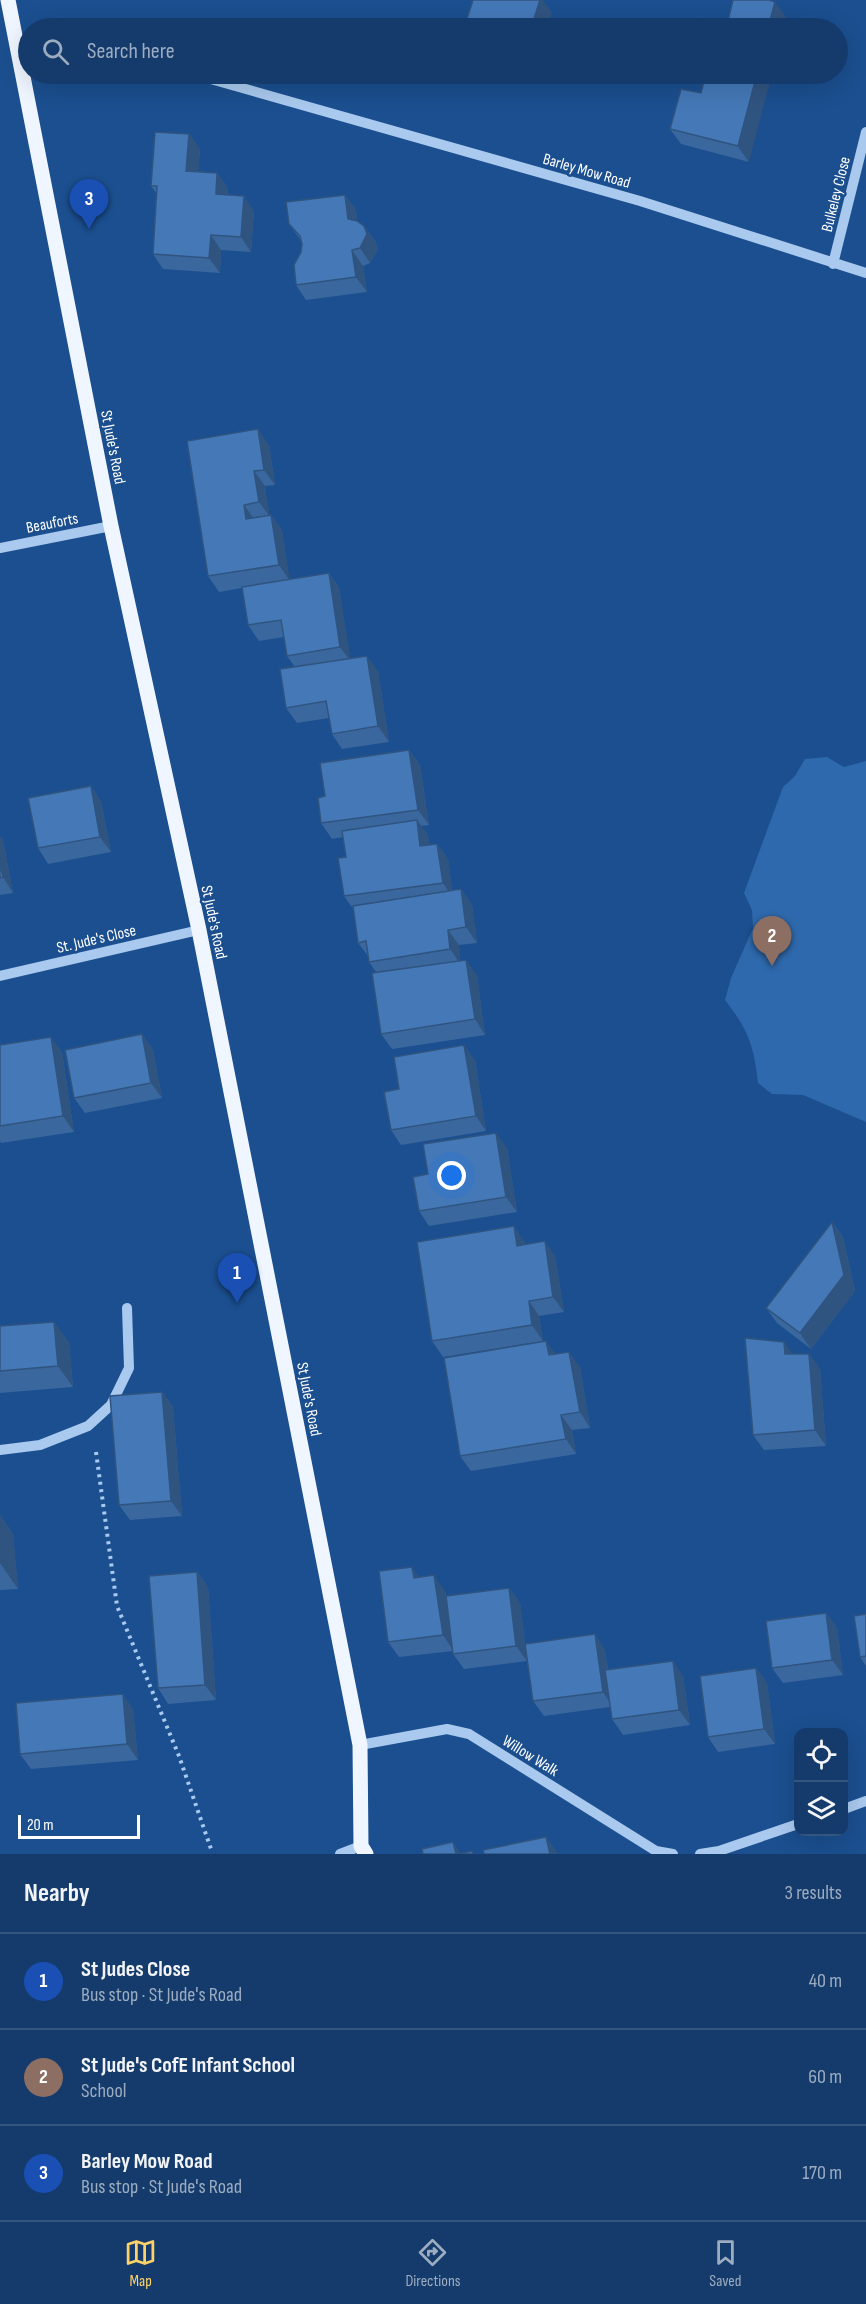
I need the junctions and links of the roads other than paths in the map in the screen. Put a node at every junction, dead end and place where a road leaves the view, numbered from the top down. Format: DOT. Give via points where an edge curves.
graph roads {
  1 [pos="8,0"];
  2 [pos="18,29"];
  3 [pos="30,84"];
  4 [pos="228,84"];
  5 [pos="866,132"];
  6 [pos="833,264"];
  7 [pos="866,273"];
  8 [pos="111,526"];
  9 [pos="0,548"];
  10 [pos="199,930"];
  11 [pos="0,976"];
  12 [pos="127,1308"];
  13 [pos="0,1450"];
  14 [pos="360,1745"];
  15 [pos="866,1801"];
  16 [pos="848,1807"];
  17 [pos="794,1825"];
  18 [pos="364,1850"];
  19 [pos="340,1854"];
  20 [pos="673,1854"];
  21 [pos="700,1854"];
  1 -- 2 [label="main road, St Jude's Road"];
  3 -- 8 [label="main road, St Jude's Road"];
  4 -- 6 [label="street, Barley Mow Road" via="640,201"];
  5 -- 6 [label="street, Bulkeley Close"];
  6 -- 7 [label="street, Barley Mow Road"];
  8 -- 9 [label="street, Beauforts"];
  8 -- 10 [label="main road, St Jude's Road"];
  10 -- 11 [label="street, St. Jude's Close"];
  10 -- 14 [label="main road, St Jude's Road"];
  12 -- 13 [label="street" via="129,1368 111,1405 88,1426 40,1445"];
  14 -- 18 [label="main road, St Jude's Road"];
  14 -- 20 [label="street, Willow Walk" via="447,1729 470,1734 656,1851"];
  15 -- 16 [label="street"];
  17 -- 21 [label="street"];
  18 -- 19 [label="street"];
}
